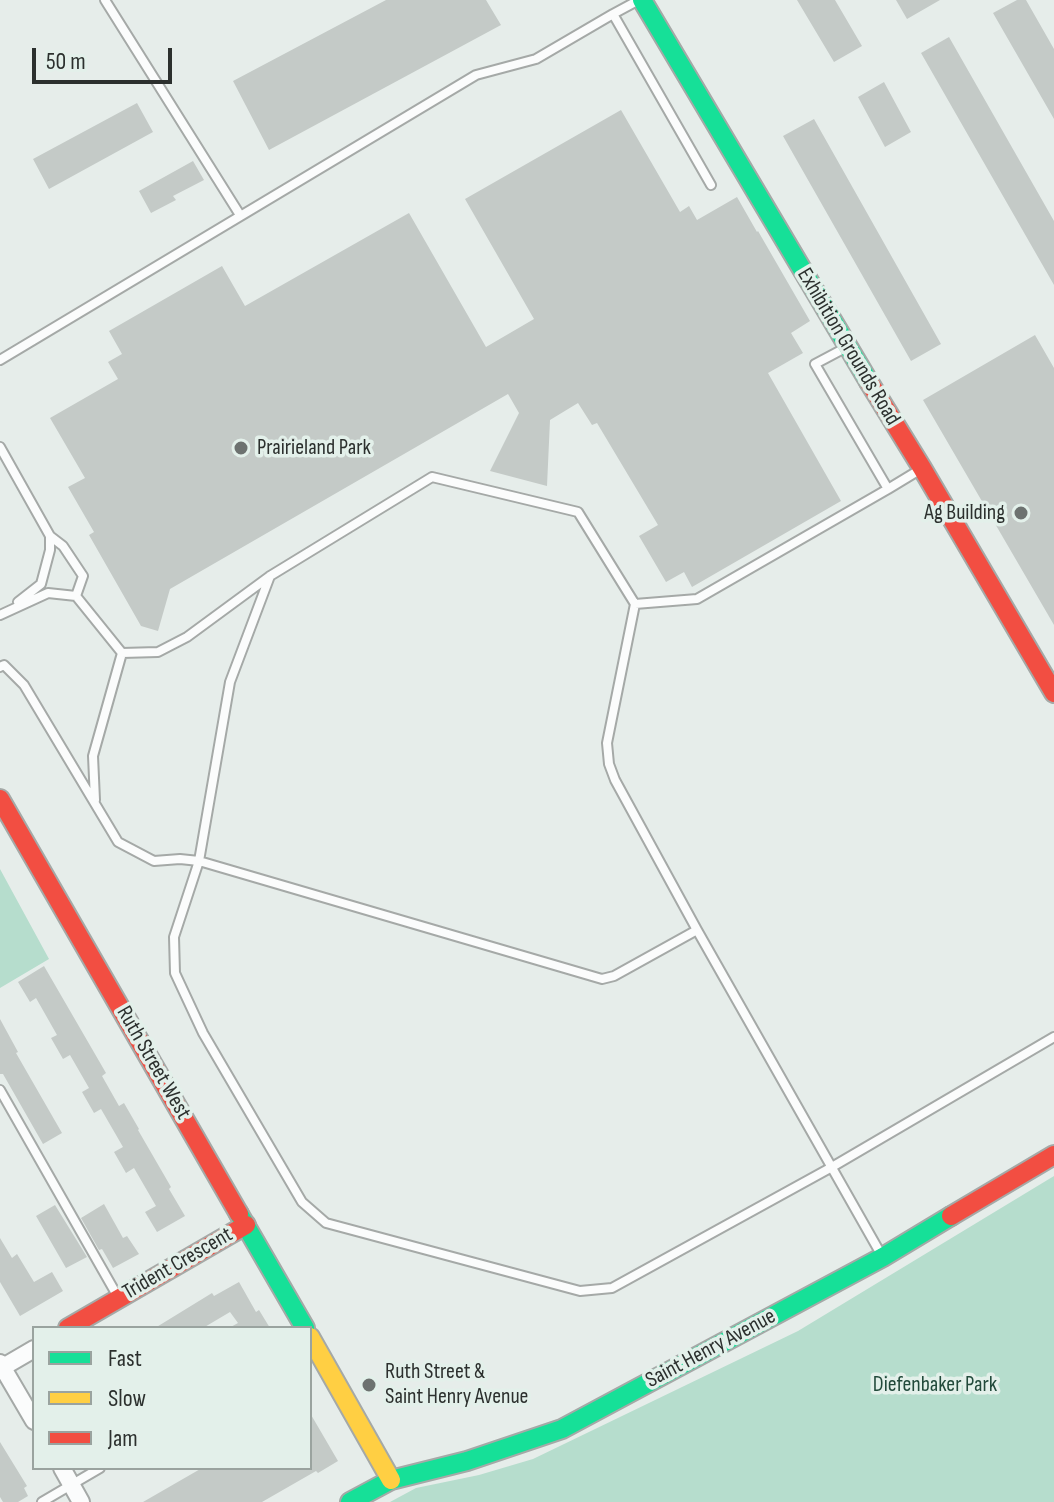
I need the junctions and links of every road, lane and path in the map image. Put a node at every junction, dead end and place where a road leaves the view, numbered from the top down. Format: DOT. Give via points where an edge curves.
graph roads {
  1 [pos="105,0"];
  2 [pos="640,0"];
  3 [pos="613,14"];
  4 [pos="711,185"];
  5 [pos="240,215"];
  6 [pos="847,347"];
  7 [pos="0,360"];
  8 [pos="0,447"];
  9 [pos="922,468"];
  10 [pos="888,489"];
  11 [pos="50,536"];
  12 [pos="270,576"];
  13 [pos="76,596"];
  14 [pos="635,604"];
  15 [pos="4,613"];
  16 [pos="122,653"];
  17 [pos="0,667"];
  18 [pos="1053,688"];
  19 [pos="0,799"];
  20 [pos="95,803"];
  21 [pos="199,861"];
  22 [pos="697,930"];
  23 [pos="1054,1037"];
  24 [pos="0,1090"];
  25 [pos="1054,1155"];
  26 [pos="832,1167"];
  27 [pos="246,1225"];
  28 [pos="883,1257"];
  29 [pos="118,1298"];
  30 [pos="71,1326"];
  31 [pos="303,1326"];
  32 [pos="312,1342"];
  33 [pos="32,1350"];
  34 [pos="1,1365"];
  35 [pos="32,1418"];
  36 [pos="63,1470"];
  37 [pos="97,1470"];
  38 [pos="391,1480"];
  39 [pos="71,1485"];
  40 [pos="42,1502"];
  41 [pos="81,1502"];
  42 [pos="350,1502"];
  1 -- 5 [label="lane"];
  2 -- 3 [label="lane"];
  2 -- 6 [label="street, Exhibition Grounds Road"];
  3 -- 4 [label="lane"];
  3 -- 5 [label="lane" via="536,59 476,75"];
  5 -- 7 [label="lane"];
  6 -- 9 [label="street, Exhibition Grounds Road"];
  6 -- 10 [label="lane" via="815,364"];
  8 -- 11 [label="lane"];
  9 -- 10 [label="lane"];
  9 -- 18 [label="street, Exhibition Grounds Road"];
  10 -- 14 [label="lane" via="697,599"];
  11 -- 13 [label="lane" via="83,576"];
  11 -- 15 [label="lane" via="41,584"];
  12 -- 14 [label="lane" via="432,477 578,512"];
  12 -- 16 [label="lane" via="187,637 158,652"];
  12 -- 21 [label="lane" via="230,682"];
  13 -- 15 [label="lane" via="48,593"];
  13 -- 16 [label="lane"];
  14 -- 22 [label="lane" via="607,743 609,764"];
  16 -- 20 [label="lane" via="93,756"];
  17 -- 20 [label="lane" via="24,685"];
  19 -- 27 [label="street, Ruth Street West"];
  20 -- 21 [label="lane" via="118,842 154,861"];
  21 -- 22 [label="lane" via="602,979"];
  21 -- 26 [label="lane" via="174,937 175,973 203,1033 302,1202 326,1223 580,1291 612,1288"];
  22 -- 26 [label="lane"];
  23 -- 26 [label="lane"];
  24 -- 29 [label="lane"];
  25 -- 28 [label="street, Saint Henry Avenue"];
  26 -- 28 [label="lane"];
  27 -- 29 [label="street, Trident Crescent"];
  27 -- 31 [label="street, Ruth Street West"];
  28 -- 38 [label="street, Saint Henry Avenue" via="562,1429"];
  29 -- 30 [label="street, Trident Crescent"];
  32 -- 38 [label="street, Ruth Street West"];
  33 -- 34 [label="street"];
  34 -- 35 [label="street"];
  36 -- 39 [label="street"];
  37 -- 39 [label="lane"];
  38 -- 42 [label="street, Saint Henry Avenue"];
  39 -- 40 [label="lane"];
  39 -- 41 [label="street"];
}
